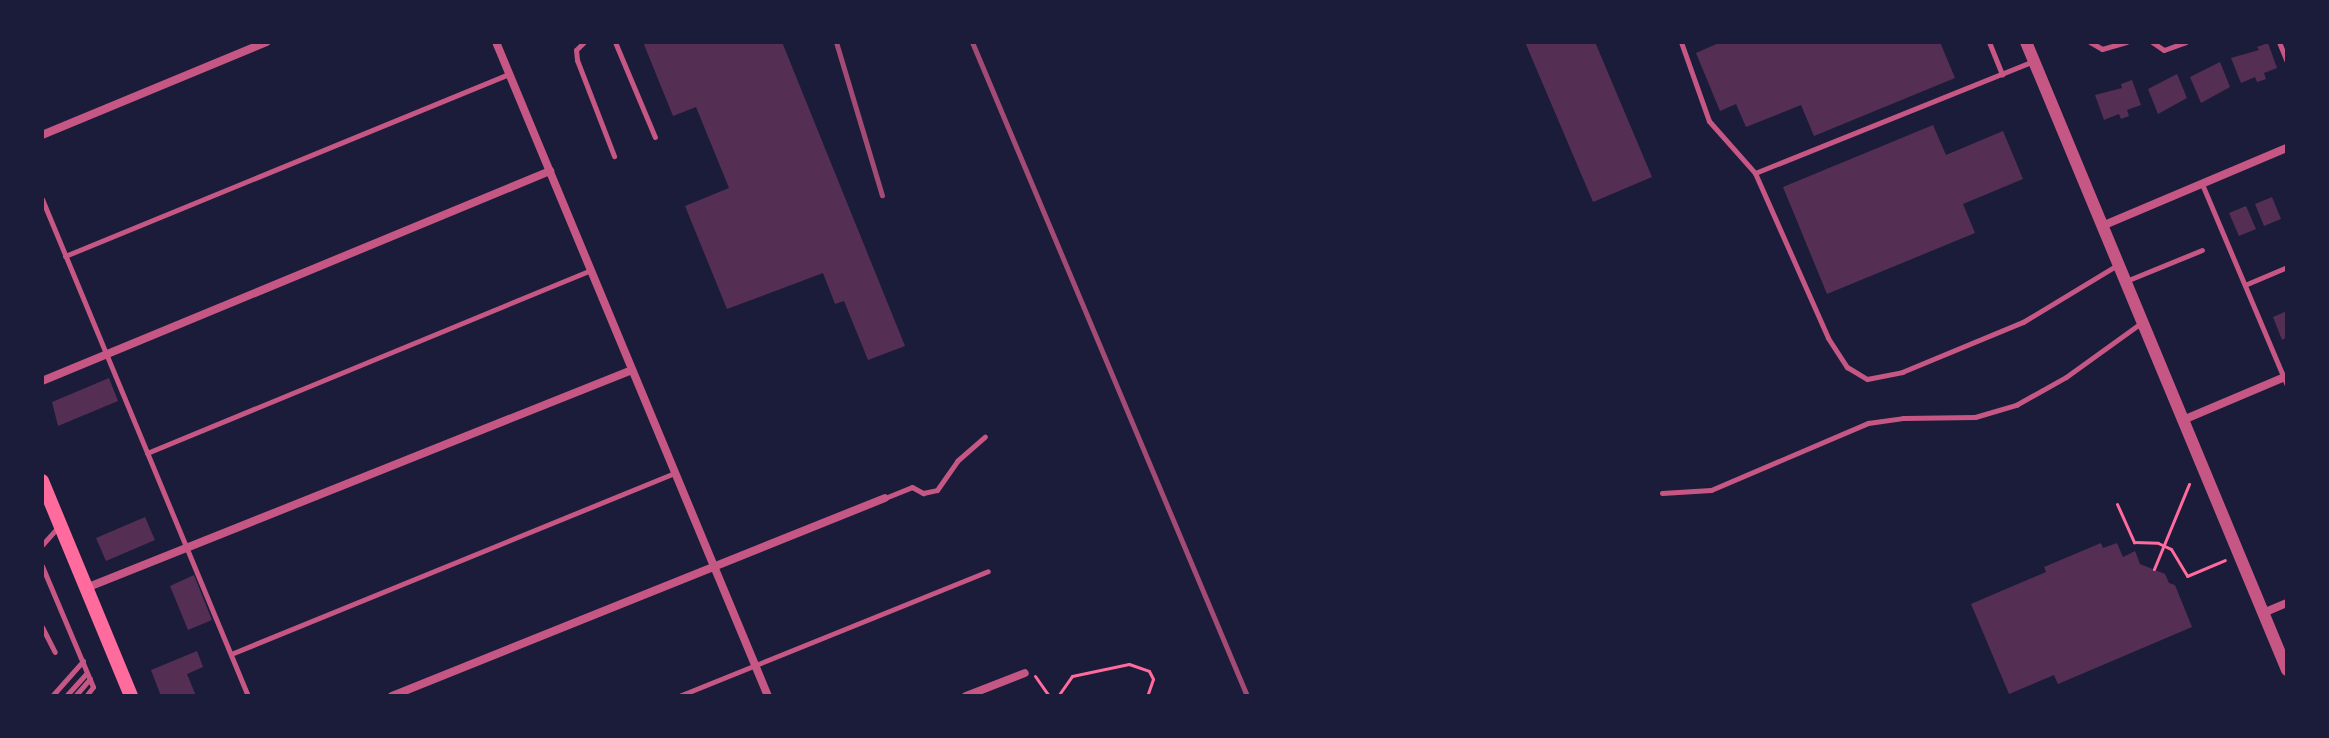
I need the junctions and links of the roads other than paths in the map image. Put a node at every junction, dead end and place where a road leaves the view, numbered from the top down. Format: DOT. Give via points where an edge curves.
graph roads {
  1 [pos="266,42"];
  2 [pos="496,42"];
  3 [pos="584,42"];
  4 [pos="615,42"];
  5 [pos="1681,42"];
  6 [pos="1989,42"];
  7 [pos="2026,42"];
  8 [pos="2090,42"];
  9 [pos="2126,42"];
  10 [pos="2152,42"];
  11 [pos="2186,42"];
  12 [pos="2279,42"];
  13 [pos="2034,61"];
  14 [pos="2287,62"];
  15 [pos="510,74"];
  16 [pos="2002,74"];
  17 [pos="42,135"];
  18 [pos="655,137"];
  19 [pos="2287,148"];
  20 [pos="614,156"];
  21 [pos="550,171"];
  22 [pos="1755,173"];
  23 [pos="2202,184"];
  24 [pos="42,199"];
  25 [pos="2102,226"];
  26 [pos="2202,250"];
  27 [pos="65,256"];
  28 [pos="2118,265"];
  29 [pos="2287,267"];
  30 [pos="591,270"];
  31 [pos="2125,281"];
  32 [pos="2247,284"];
  33 [pos="2142,322"];
  34 [pos="107,355"];
  35 [pos="632,370"];
  36 [pos="2286,379"];
  37 [pos="42,381"];
  38 [pos="2183,420"];
  39 [pos="985,437"];
  40 [pos="147,453"];
  41 [pos="675,473"];
  42 [pos="42,481"];
  43 [pos="1662,493"];
  44 [pos="885,498"];
  45 [pos="60,525"];
  46 [pos="42,545"];
  47 [pos="186,547"];
  48 [pos="42,566"];
  49 [pos="714,567"];
  50 [pos="988,571"];
  51 [pos="86,588"];
  52 [pos="2287,603"];
  53 [pos="2263,613"];
  54 [pos="43,629"];
  55 [pos="55,652"];
  56 [pos="231,654"];
  57 [pos="83,661"];
  58 [pos="755,665"];
  59 [pos="2287,670"];
  60 [pos="1025,673"];
  61 [pos="88,676"];
  62 [pos="52,696"];
  63 [pos="66,696"];
  64 [pos="75,696"];
  65 [pos="86,696"];
  66 [pos="131,696"];
  67 [pos="248,696"];
  68 [pos="392,696"];
  69 [pos="679,696"];
  70 [pos="768,696"];
  71 [pos="966,696"];
  1 -- 17 [label="street"];
  2 -- 15 [label="street"];
  3 -- 20 [label="lane" via="576,50 577,60"];
  4 -- 18 [label="lane"];
  5 -- 22 [label="lane" via="1709,121"];
  6 -- 16 [label="lane"];
  7 -- 13 [label="street"];
  8 -- 9 [label="lane" via="2102,49"];
  10 -- 11 [label="lane" via="2164,50"];
  12 -- 14 [label="lane"];
  13 -- 16 [label="lane"];
  13 -- 25 [label="street"];
  15 -- 21 [label="street"];
  15 -- 27 [label="lane"];
  16 -- 22 [label="lane"];
  19 -- 23 [label="street"];
  21 -- 30 [label="street"];
  21 -- 34 [label="street"];
  22 -- 28 [label="lane" via="1828,338 1847,367 1867,379 1902,372 2023,322"];
  23 -- 25 [label="street"];
  23 -- 32 [label="lane"];
  24 -- 27 [label="lane"];
  25 -- 28 [label="street"];
  26 -- 31 [label="lane"];
  27 -- 34 [label="lane"];
  28 -- 31 [label="street"];
  29 -- 32 [label="lane"];
  30 -- 35 [label="street"];
  30 -- 40 [label="lane"];
  31 -- 33 [label="street"];
  32 -- 36 [label="lane"];
  33 -- 38 [label="street"];
  33 -- 43 [label="lane" via="2066,377 2016,405 1975,417 1868,423 1711,490"];
  34 -- 37 [label="street"];
  34 -- 40 [label="lane"];
  35 -- 41 [label="street"];
  35 -- 47 [label="street"];
  36 -- 38 [label="street"];
  38 -- 53 [label="street"];
  39 -- 44 [label="lane" via="957,461 937,490 926,493 912,487"];
  40 -- 47 [label="lane"];
  41 -- 49 [label="street"];
  41 -- 56 [label="lane"];
  42 -- 45 [label="main road"];
  44 -- 49 [label="street"];
  45 -- 46 [label="lane"];
  45 -- 51 [label="main road"];
  47 -- 51 [label="street"];
  47 -- 56 [label="lane"];
  48 -- 57 [label="lane"];
  49 -- 58 [label="street"];
  49 -- 68 [label="street"];
  50 -- 58 [label="lane"];
  51 -- 66 [label="main road"];
  52 -- 53 [label="street"];
  53 -- 59 [label="street"];
  54 -- 55 [label="lane"];
  56 -- 67 [label="lane"];
  57 -- 61 [label="lane"];
  57 -- 62 [label="lane"];
  58 -- 69 [label="lane"];
  58 -- 70 [label="street"];
  60 -- 71 [label="street"];
  61 -- 63 [label="lane"];
  61 -- 64 [label="lane"];
  61 -- 65 [label="lane" via="93,687"];
}
